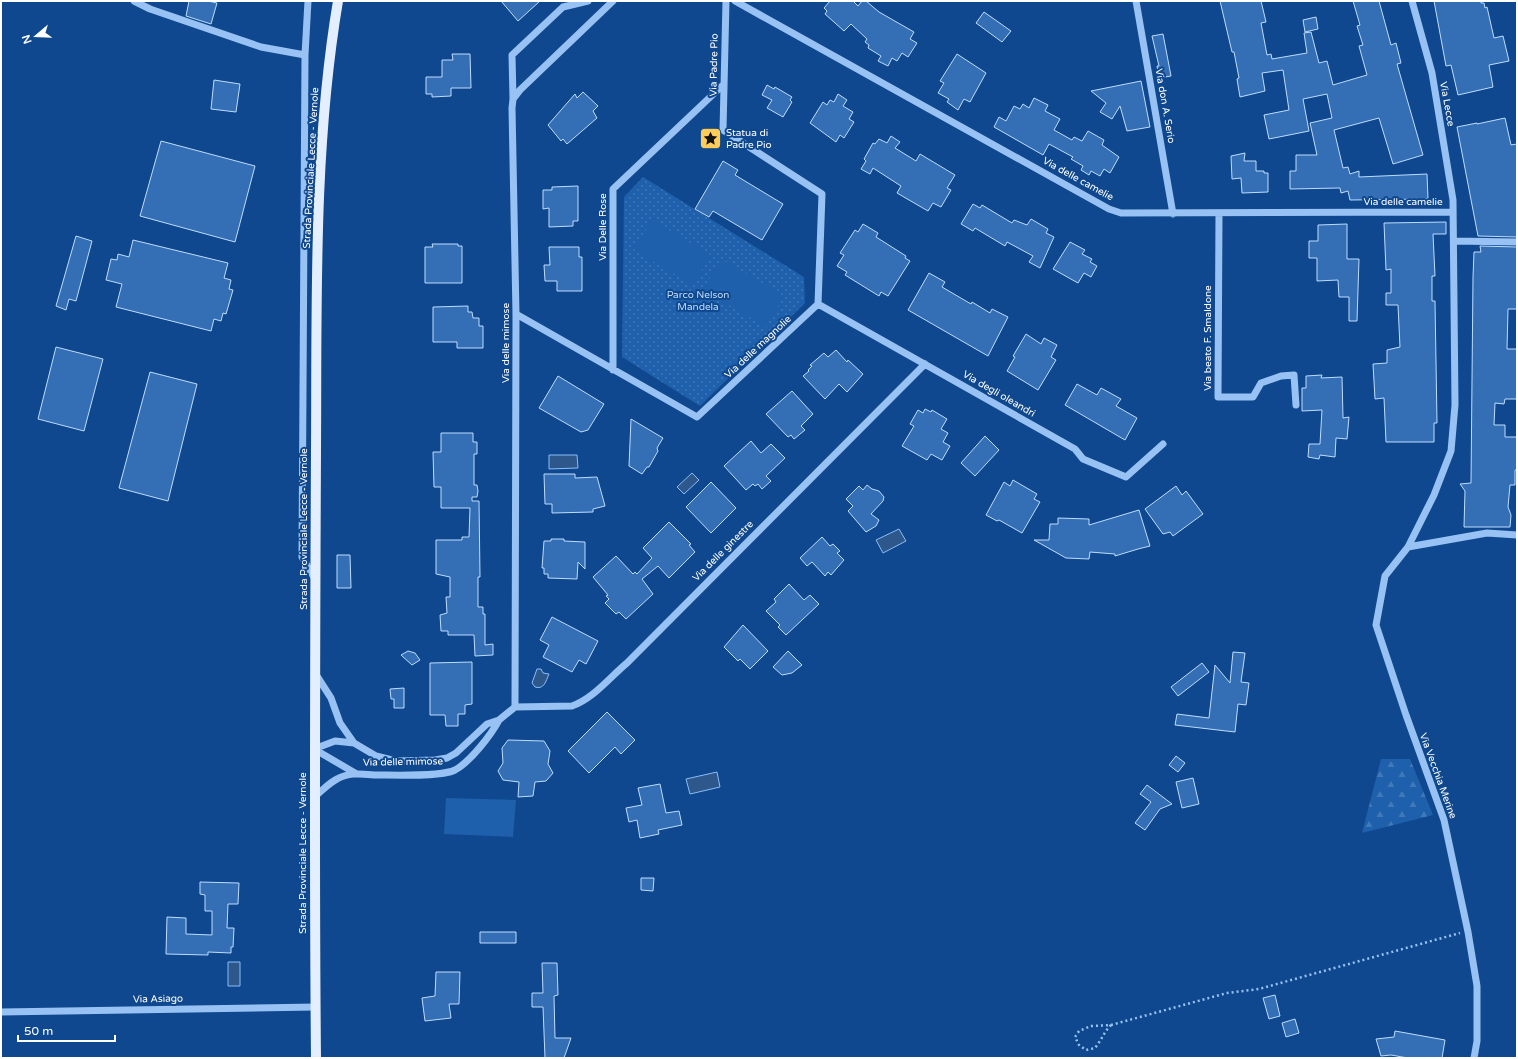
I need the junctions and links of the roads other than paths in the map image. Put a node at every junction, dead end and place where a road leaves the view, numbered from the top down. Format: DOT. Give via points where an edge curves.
graph roads {
  1 [pos="134,1"];
  2 [pos="308,1"];
  3 [pos="338,1"];
  4 [pos="588,1"];
  5 [pos="612,1"];
  6 [pos="726,1"];
  7 [pos="735,1"];
  8 [pos="1136,1"];
  9 [pos="1412,1"];
  10 [pos="305,54"];
  11 [pos="724,84"];
  12 [pos="513,99"];
  13 [pos="1453,212"];
  14 [pos="1219,213"];
  15 [pos="1173,214"];
  16 [pos="1454,241"];
  17 [pos="1517,242"];
  18 [pos="818,304"];
  19 [pos="516,314"];
  20 [pos="925,364"];
  21 [pos="613,370"];
  22 [pos="1296,405"];
  23 [pos="1163,444"];
  24 [pos="1517,535"];
  25 [pos="1408,547"];
  26 [pos="1385,576"];
  27 [pos="315,579"];
  28 [pos="315,673"];
  29 [pos="515,708"];
  30 [pos="499,720"];
  31 [pos="354,743"];
  32 [pos="314,750"];
  33 [pos="355,773"];
  34 [pos="315,796"];
  35 [pos="316,1007"];
  36 [pos="1,1012"];
  37 [pos="316,1058"];
  38 [pos="1474,1058"];
  1 -- 10 [label="street" via="150,10 261,47"];
  2 -- 10 [label="street"];
  3 -- 27 [label="main road, Strada Provinciale Lecce - Vernole" via="330,48 318,219"];
  4 -- 12 [label="street, Via delle mimose" via="563,7 512,55"];
  5 -- 12 [label="street"];
  6 -- 11 [label="street, Via Padre Pio"];
  7 -- 15 [label="street, Via delle camelie" via="1109,209 1121,213"];
  8 -- 15 [label="street, Via don A. Serio"];
  9 -- 13 [label="street, Via Lecce" via="1432,73"];
  10 -- 27 [label="street" via="302,557"];
  11 -- 18 [label="street, Via Padre Pio" via="723,130 822,194"];
  11 -- 21 [label="street, Via Delle Rose" via="613,189"];
  12 -- 19 [label="street, Via delle mimose"];
  13 -- 14 [label="street, Via delle camelie"];
  13 -- 16 [label="street, Via Lecce"];
  14 -- 15 [label="street, Via delle camelie"];
  14 -- 22 [label="street, Via beato F. Smaldone" via="1218,397 1253,397 1261,383 1281,376 1294,375"];
  16 -- 17 [label="street"];
  16 -- 25 [label="street, Via Lecce" via="1455,405 1451,451 1434,495"];
  18 -- 20 [label="street, Via degli oleandri"];
  18 -- 21 [label="street, Via delle magnolie" via="697,418"];
  19 -- 21 [label="street, Via delle magnolie"];
  19 -- 29 [label="street, Via delle mimose"];
  20 -- 23 [label="street, Via degli oleandri" via="1075,448 1083,459 1126,478"];
  20 -- 29 [label="street, Via delle ginestre" via="627,663 580,704"];
  24 -- 25 [label="street" via="1487,533"];
  25 -- 26 [label="street, Via Lecce"];
  26 -- 38 [label="street, Via Vecchia Merine" via="1376,625 1444,820 1477,986 1477,1041"];
  27 -- 28 [label="main road, Strada Provinciale Lecce - Vernole"];
  28 -- 31 [label="street, Via delle mimose" via="331,698 340,723"];
  28 -- 32 [label="main road, Strada Provinciale Lecce - Vernole"];
  29 -- 30 [label="street, Via delle mimose"];
  30 -- 31 [label="street, Via delle mimose" via="487,724 456,753 435,760 396,761 376,756"];
  30 -- 33 [label="street, Via delle mimose" via="483,743 454,770 440,773 375,775"];
  31 -- 32 [label="street" via="335,741"];
  32 -- 33 [label="street"];
  32 -- 34 [label="main road, Strada Provinciale Lecce - Vernole"];
  33 -- 34 [label="street, Via delle mimose" via="336,779"];
  34 -- 35 [label="main road, Strada Provinciale Lecce - Vernole"];
  35 -- 36 [label="street, Via Asiago"];
  35 -- 37 [label="main road, Strada Provinciale Lecce - Vernole"];
}
